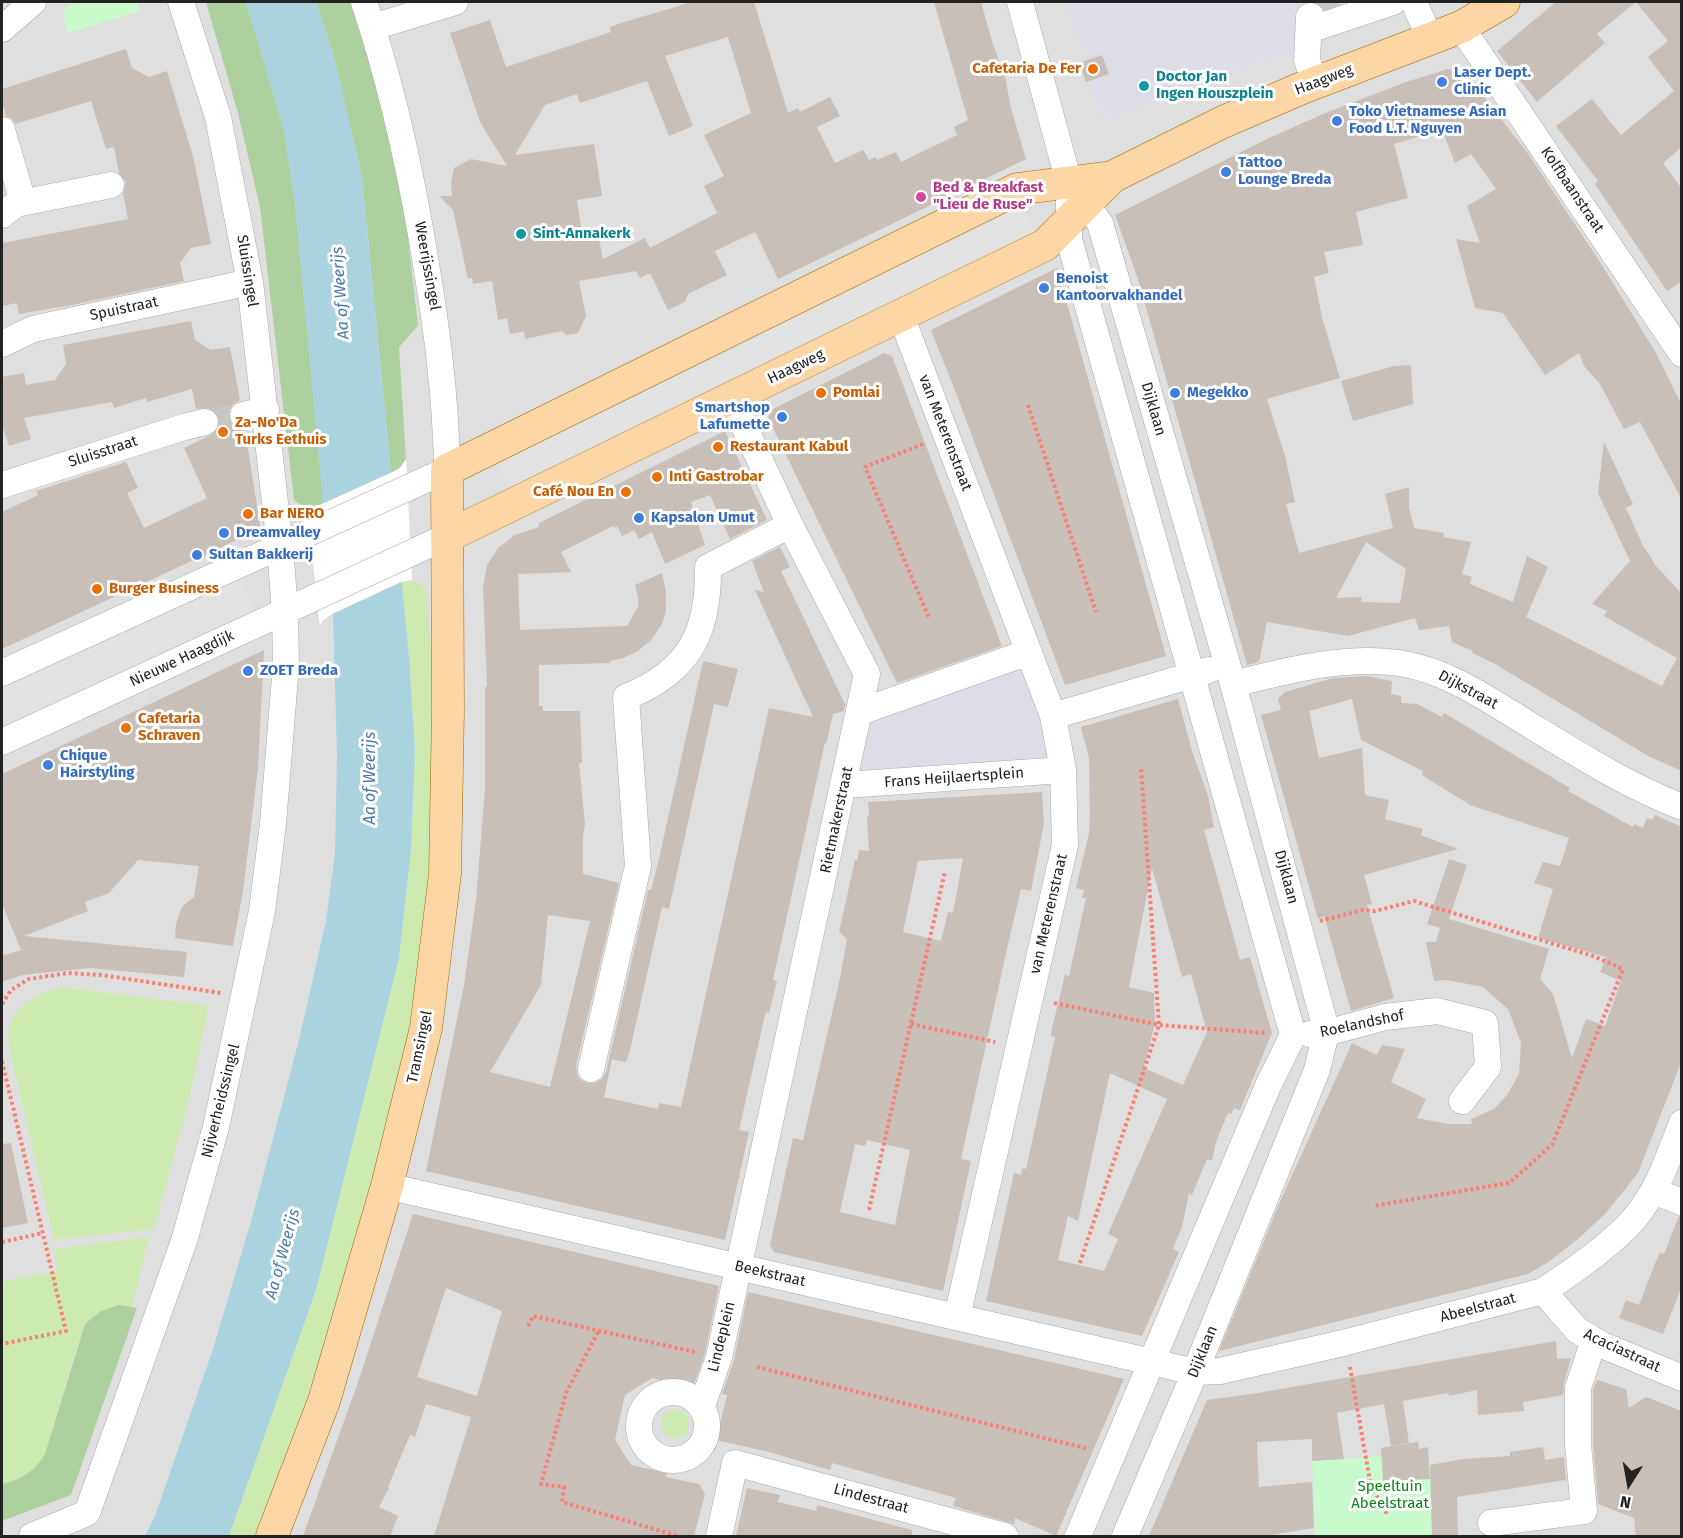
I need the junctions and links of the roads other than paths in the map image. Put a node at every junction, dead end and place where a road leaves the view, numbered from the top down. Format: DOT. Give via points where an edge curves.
graph roads {
  1 [pos="33,2"];
  2 [pos="181,2"];
  3 [pos="364,2"];
  4 [pos="455,2"];
  5 [pos="1020,2"];
  6 [pos="1393,2"];
  7 [pos="1414,2"];
  8 [pos="1504,2"];
  9 [pos="373,27"];
  10 [pos="1461,27"];
  11 [pos="2,29"];
  12 [pos="1430,39"];
  13 [pos="1315,83"];
  14 [pos="2,130"];
  15 [pos="111,185"];
  16 [pos="1074,203"];
  17 [pos="12,209"];
  18 [pos="250,282"];
  19 [pos="901,316"];
  20 [pos="2,344"];
  21 [pos="1682,354"];
  22 [pos="731,398"];
  23 [pos="205,422"];
  24 [pos="447,470"];
  25 [pos="2,485"];
  26 [pos="790,525"];
  27 [pos="448,536"];
  28 [pos="280,547"];
  29 [pos="364,576"];
  30 [pos="285,612"];
  31 [pos="1029,652"];
  32 [pos="2,673"];
  33 [pos="1230,674"];
  34 [pos="1193,675"];
  35 [pos="860,711"];
  36 [pos="1053,716"];
  37 [pos="2,742"];
  38 [pos="1063,770"];
  39 [pos="845,785"];
  40 [pos="1682,807"];
  41 [pos="1326,1034"];
  42 [pos="1293,1035"];
  43 [pos="591,1069"];
  44 [pos="1462,1101"];
  45 [pos="1682,1123"];
  46 [pos="387,1186"];
  47 [pos="1653,1191"];
  48 [pos="1682,1202"];
  49 [pos="740,1267"];
  50 [pos="1543,1291"];
  51 [pos="957,1317"];
  52 [pos="1594,1340"];
  53 [pos="1153,1362"];
  54 [pos="1195,1372"];
  55 [pos="1682,1378"];
  56 [pos="702,1406"];
  57 [pos="1491,1523"];
  58 [pos="32,1536"];
  59 [pos="272,1536"];
  60 [pos="719,1536"];
  61 [pos="1005,1536"];
  62 [pos="1078,1536"];
  63 [pos="1125,1536"];
  1 -- 11 [label="street"];
  2 -- 18 [label="street, Sluissingel" via="218,117"];
  3 -- 9 [label="street, Weerijssingel"];
  4 -- 9 [label="street"];
  5 -- 16 [label="street"];
  6 -- 13 [label="street" via="1312,21 1307,60"];
  7 -- 12 [label="street"];
  8 -- 10 [label="main road, Haagweg"];
  9 -- 24 [label="street, Weerijssingel" via="410,168 435,311"];
  10 -- 12 [label="main road, Haagweg"];
  10 -- 21 [label="street, Kolfbaanstraat"];
  12 -- 13 [label="main road, Haagweg"];
  13 -- 16 [label="main road, Haagweg" via="1223,122 1112,177"];
  14 -- 17 [label="street"];
  15 -- 17 [label="street"];
  16 -- 19 [label="main road, Haagweg" via="1045,245"];
  16 -- 24 [label="main road, Haagweg" via="1017,189"];
  16 -- 33 [label="street, Dijklaan" via="1100,222"];
  16 -- 34 [label="street" via="1069,239"];
  18 -- 20 [label="street, Spuistraat" via="33,329"];
  18 -- 28 [label="street, Sluissingel" via="254,412"];
  19 -- 22 [label="main road, Haagweg"];
  19 -- 31 [label="street, van Meterenstraat"];
  22 -- 26 [label="street, Rietmakerstraat"];
  22 -- 27 [label="main road, Haagweg"];
  23 -- 25 [label="street, Sluisstraat"];
  24 -- 27 [label="main road, Weerijssingel"];
  24 -- 28 [label="street, Haagweg"];
  26 -- 35 [label="street, Rietmakerstraat" via="867,674"];
  26 -- 43 [label="street" via="708,567 708,597 693,647 675,669 648,688 626,697 638,866"];
  27 -- 29 [label="street, Haagweg"];
  27 -- 46 [label="main road, Tramsingel" via="445,874 426,1028"];
  28 -- 30 [label="street, Sluissingel"];
  28 -- 32 [label="street"];
  29 -- 30 [label="street, Nieuwe Haagdijk"];
  30 -- 37 [label="street, Nieuwe Haagdijk"];
  30 -- 58 [label="street, Nijverheidssingel" via="286,665 262,911 216,1126 184,1241 87,1514"];
  31 -- 35 [label="street"];
  31 -- 36 [label="street, van Meterenstraat"];
  33 -- 34 [label="street, Dijkstraat"];
  33 -- 40 [label="street, Dijkstraat" via="1357,661 1398,663 1434,672 1472,690 1649,794"];
  33 -- 41 [label="street, Dijklaan"];
  34 -- 36 [label="street, Dijkstraat"];
  34 -- 42 [label="street"];
  35 -- 39 [label="street, Rietmakerstraat"];
  36 -- 38 [label="street, van Meterenstraat"];
  38 -- 39 [label="street, Frans Heijlaertsplein"];
  38 -- 51 [label="street, van Meterenstraat" via="1065,845"];
  39 -- 49 [label="street, Rietmakerstraat"];
  41 -- 42 [label="street, Roelandshof"];
  41 -- 44 [label="street, Roelandshof" via="1385,1017 1437,1011 1485,1023 1488,1067"];
  41 -- 54 [label="street, Dijklaan" via="1317,1070"];
  42 -- 53 [label="street"];
  45 -- 47 [label="street, Abeelstraat"];
  46 -- 49 [label="street, Beekstraat"];
  46 -- 59 [label="main road, Tramsingel" via="324,1401"];
  47 -- 48 [label="street"];
  47 -- 50 [label="street, Abeelstraat" via="1634,1219 1610,1241"];
  49 -- 51 [label="street, Beekstraat"];
  49 -- 56 [label="street, Lindeplein" via="719,1357"];
  50 -- 52 [label="street, Acaciastraat" via="1577,1330"];
  50 -- 54 [label="street, Abeelstraat" via="1343,1343 1220,1371"];
  51 -- 53 [label="street, Beekstraat"];
  52 -- 55 [label="street, Acaciastraat"];
  52 -- 57 [label="street" via="1578,1388 1584,1511"];
  53 -- 54 [label="street, Abeelstraat"];
  53 -- 62 [label="street"];
  54 -- 63 [label="street, Dijklaan"];
  60 -- 61 [label="street, Lindestraat" via="735,1463"];
}
